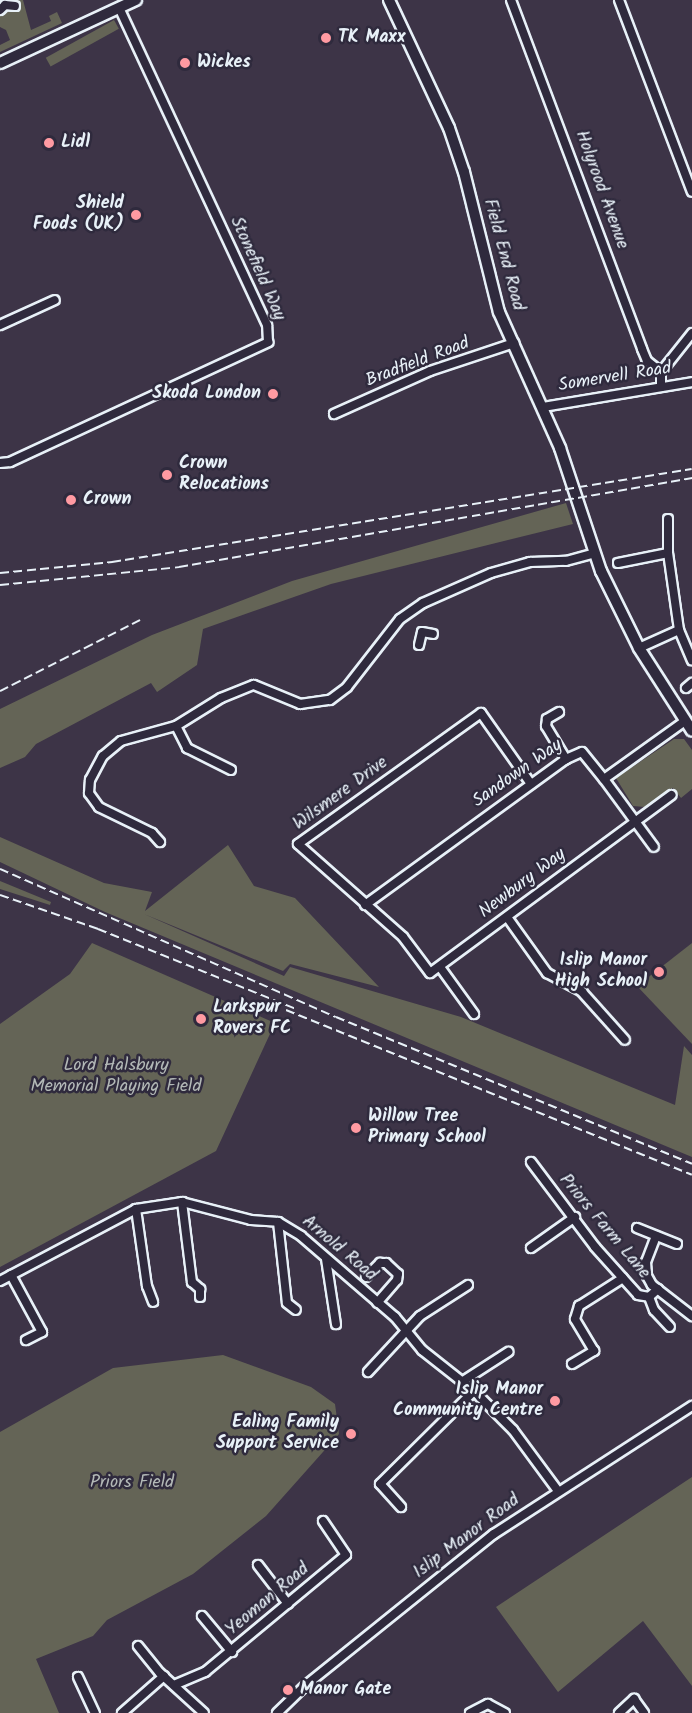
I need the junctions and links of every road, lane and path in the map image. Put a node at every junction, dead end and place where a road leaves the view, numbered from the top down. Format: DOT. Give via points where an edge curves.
graph roads {
  1 [pos="136,0"];
  2 [pos="388,0"];
  3 [pos="511,0"];
  4 [pos="619,0"];
  5 [pos="2,5"];
  6 [pos="15,6"];
  7 [pos="119,8"];
  8 [pos="0,63"];
  9 [pos="692,192"];
  10 [pos="55,300"];
  11 [pos="0,325"];
  12 [pos="692,333"];
  13 [pos="514,343"];
  14 [pos="661,372"];
  15 [pos="692,382"];
  16 [pos="661,387"];
  17 [pos="543,407"];
  18 [pos="334,414"];
  19 [pos="0,463"];
  20 [pos="668,519"];
  21 [pos="595,553"];
  22 [pos="668,553"];
  23 [pos="618,563"];
  24 [pos="679,630"];
  25 [pos="433,634"];
  26 [pos="419,645"];
  27 [pos="639,648"];
  28 [pos="692,660"];
  29 [pos="560,712"];
  30 [pos="685,721"];
  31 [pos="176,726"];
  32 [pos="692,730"];
  33 [pos="566,759"];
  34 [pos="231,770"];
  35 [pos="604,780"];
  36 [pos="531,784"];
  37 [pos="671,795"];
  38 [pos="634,821"];
  39 [pos="160,842"];
  40 [pos="654,847"];
  41 [pos="365,905"];
  42 [pos="507,917"];
  43 [pos="440,967"];
  44 [pos="430,973"];
  45 [pos="474,1014"];
  46 [pos="625,1040"];
  47 [pos="531,1162"];
  48 [pos="182,1202"];
  49 [pos="136,1209"];
  50 [pos="575,1217"];
  51 [pos="278,1222"];
  52 [pos="637,1228"];
  53 [pos="656,1236"];
  54 [pos="677,1244"];
  55 [pos="531,1248"];
  56 [pos="326,1258"];
  57 [pos="11,1275"];
  58 [pos="366,1277"];
  59 [pos="623,1278"];
  60 [pos="0,1281"];
  61 [pos="468,1285"];
  62 [pos="658,1289"];
  63 [pos="201,1297"];
  64 [pos="649,1297"];
  65 [pos="153,1302"];
  66 [pos="377,1303"];
  67 [pos="296,1310"];
  68 [pos="692,1316"];
  69 [pos="336,1324"];
  70 [pos="670,1327"];
  71 [pos="408,1329"];
  72 [pos="27,1340"];
  73 [pos="508,1353"];
  74 [pos="572,1364"];
  75 [pos="368,1372"];
  76 [pos="464,1382"];
  77 [pos="474,1391"];
  78 [pos="692,1406"];
  79 [pos="558,1491"];
  80 [pos="401,1507"];
  81 [pos="323,1521"];
  82 [pos="258,1565"];
  83 [pos="288,1604"];
  84 [pos="202,1616"];
  85 [pos="138,1646"];
  86 [pos="232,1652"];
  87 [pos="164,1676"];
  88 [pos="78,1677"];
  89 [pos="174,1685"];
  90 [pos="94,1713"];
  91 [pos="122,1713"];
  92 [pos="204,1713"];
  93 [pos="277,1713"];
  94 [pos="470,1713"];
  95 [pos="505,1713"];
  96 [pos="620,1713"];
  97 [pos="644,1713"];
  1 -- 7 [label="street"];
  2 -- 13 [label="street, Field End Road" via="448,128 464,172 498,312"];
  3 -- 14 [label="street, Holyrood Avenue" via="642,349 647,361"];
  4 -- 9 [label="street"];
  5 -- 6 [label="street"];
  7 -- 8 [label="street"];
  7 -- 19 [label="street, Stonefield Way" via="267,325 268,342 10,462"];
  10 -- 11 [label="street"];
  12 -- 14 [label="street"];
  13 -- 17 [label="street, Field End Road"];
  13 -- 18 [label="street, Bradfield Road" via="430,371"];
  14 -- 16 [label="street"];
  15 -- 16 [label="street, Somervell Road"];
  16 -- 17 [label="street, Somervell Road"];
  17 -- 21 [label="street, Field End Road"];
  20 -- 22 [label="street"];
  21 -- 27 [label="street, Field End Road"];
  21 -- 31 [label="street" via="566,561 530,562 491,573 423,603 400,619 354,680 330,700 300,704 254,685 221,698"];
  22 -- 23 [label="street"];
  22 -- 24 [label="street"];
  24 -- 27 [label="street"];
  24 -- 28 [label="street"];
  25 -- 26 [label="street" via="422,632"];
  27 -- 30 [label="street, Field End Road"];
  29 -- 33 [label="street" via="547,719 546,726"];
  30 -- 32 [label="street, Field End Road"];
  30 -- 35 [label="street"];
  31 -- 34 [label="street" via="187,748"];
  31 -- 39 [label="street" via="121,741 102,756 90,780 89,793 99,807 152,833"];
  33 -- 35 [label="street, Sandown Way" via="582,753"];
  33 -- 36 [label="street, Sandown Way"];
  35 -- 38 [label="street"];
  36 -- 41 [label="street, Sandown Way"];
  36 -- 41 [label="street, Wilsmere Drive" via="481,713 298,844"];
  37 -- 38 [label="street, Newbury Way"];
  38 -- 40 [label="street"];
  38 -- 42 [label="street, Newbury Way"];
  41 -- 44 [label="street, Wilsmere Drive" via="403,937"];
  42 -- 43 [label="street, Newbury Way"];
  42 -- 46 [label="street" via="547,973 582,992"];
  43 -- 44 [label="street, Newbury Way"];
  43 -- 45 [label="street"];
  47 -- 50 [label="street, Priors Farm Lane"];
  48 -- 49 [label="street, Arnold Road"];
  48 -- 51 [label="street, Arnold Road" via="251,1220"];
  48 -- 63 [label="street" via="192,1282 200,1289"];
  49 -- 57 [label="street, Arnold Road"];
  49 -- 65 [label="street" via="147,1286"];
  50 -- 55 [label="street"];
  50 -- 59 [label="street, Priors Farm Lane"];
  51 -- 56 [label="street, Arnold Road"];
  51 -- 67 [label="street" via="287,1303"];
  52 -- 53 [label="street"];
  53 -- 54 [label="street"];
  53 -- 62 [label="street" via="646,1269 649,1281"];
  56 -- 66 [label="street, Arnold Road"];
  56 -- 69 [label="street"];
  57 -- 60 [label="street, Arnold Road"];
  57 -- 72 [label="street" via="42,1332"];
  58 -- 66 [label="street" via="380,1263 386,1263 398,1274"];
  59 -- 64 [label="street, Priors Farm Lane" via="638,1295"];
  59 -- 74 [label="street" via="579,1306 575,1319 594,1351"];
  61 -- 71 [label="street" via="420,1316"];
  62 -- 64 [label="street, Priors Farm Lane"];
  62 -- 68 [label="street"];
  64 -- 70 [label="street" via="654,1310"];
  66 -- 71 [label="street, Arnold Road"];
  71 -- 75 [label="street"];
  71 -- 76 [label="street, Arnold Road" via="422,1350"];
  73 -- 76 [label="street"];
  76 -- 77 [label="street, Arnold Road"];
  77 -- 79 [label="street, Arnold Road" via="513,1430"];
  77 -- 80 [label="street" via="381,1484"];
  78 -- 79 [label="street, Islip Manor Road"];
  79 -- 93 [label="street, Islip Manor Road" via="494,1534 306,1685"];
  81 -- 83 [label="street, Yeoman Road" via="346,1555"];
  82 -- 83 [label="street"];
  83 -- 86 [label="street, Yeoman Road"];
  84 -- 86 [label="street"];
  85 -- 87 [label="street"];
  86 -- 89 [label="street, Yeoman Road" via="205,1672"];
  87 -- 89 [label="street"];
  87 -- 91 [label="street"];
  88 -- 90 [label="street"];
  89 -- 92 [label="street"];
  94 -- 95 [label="street" via="488,1704"];
  96 -- 97 [label="street" via="634,1699"];
}
